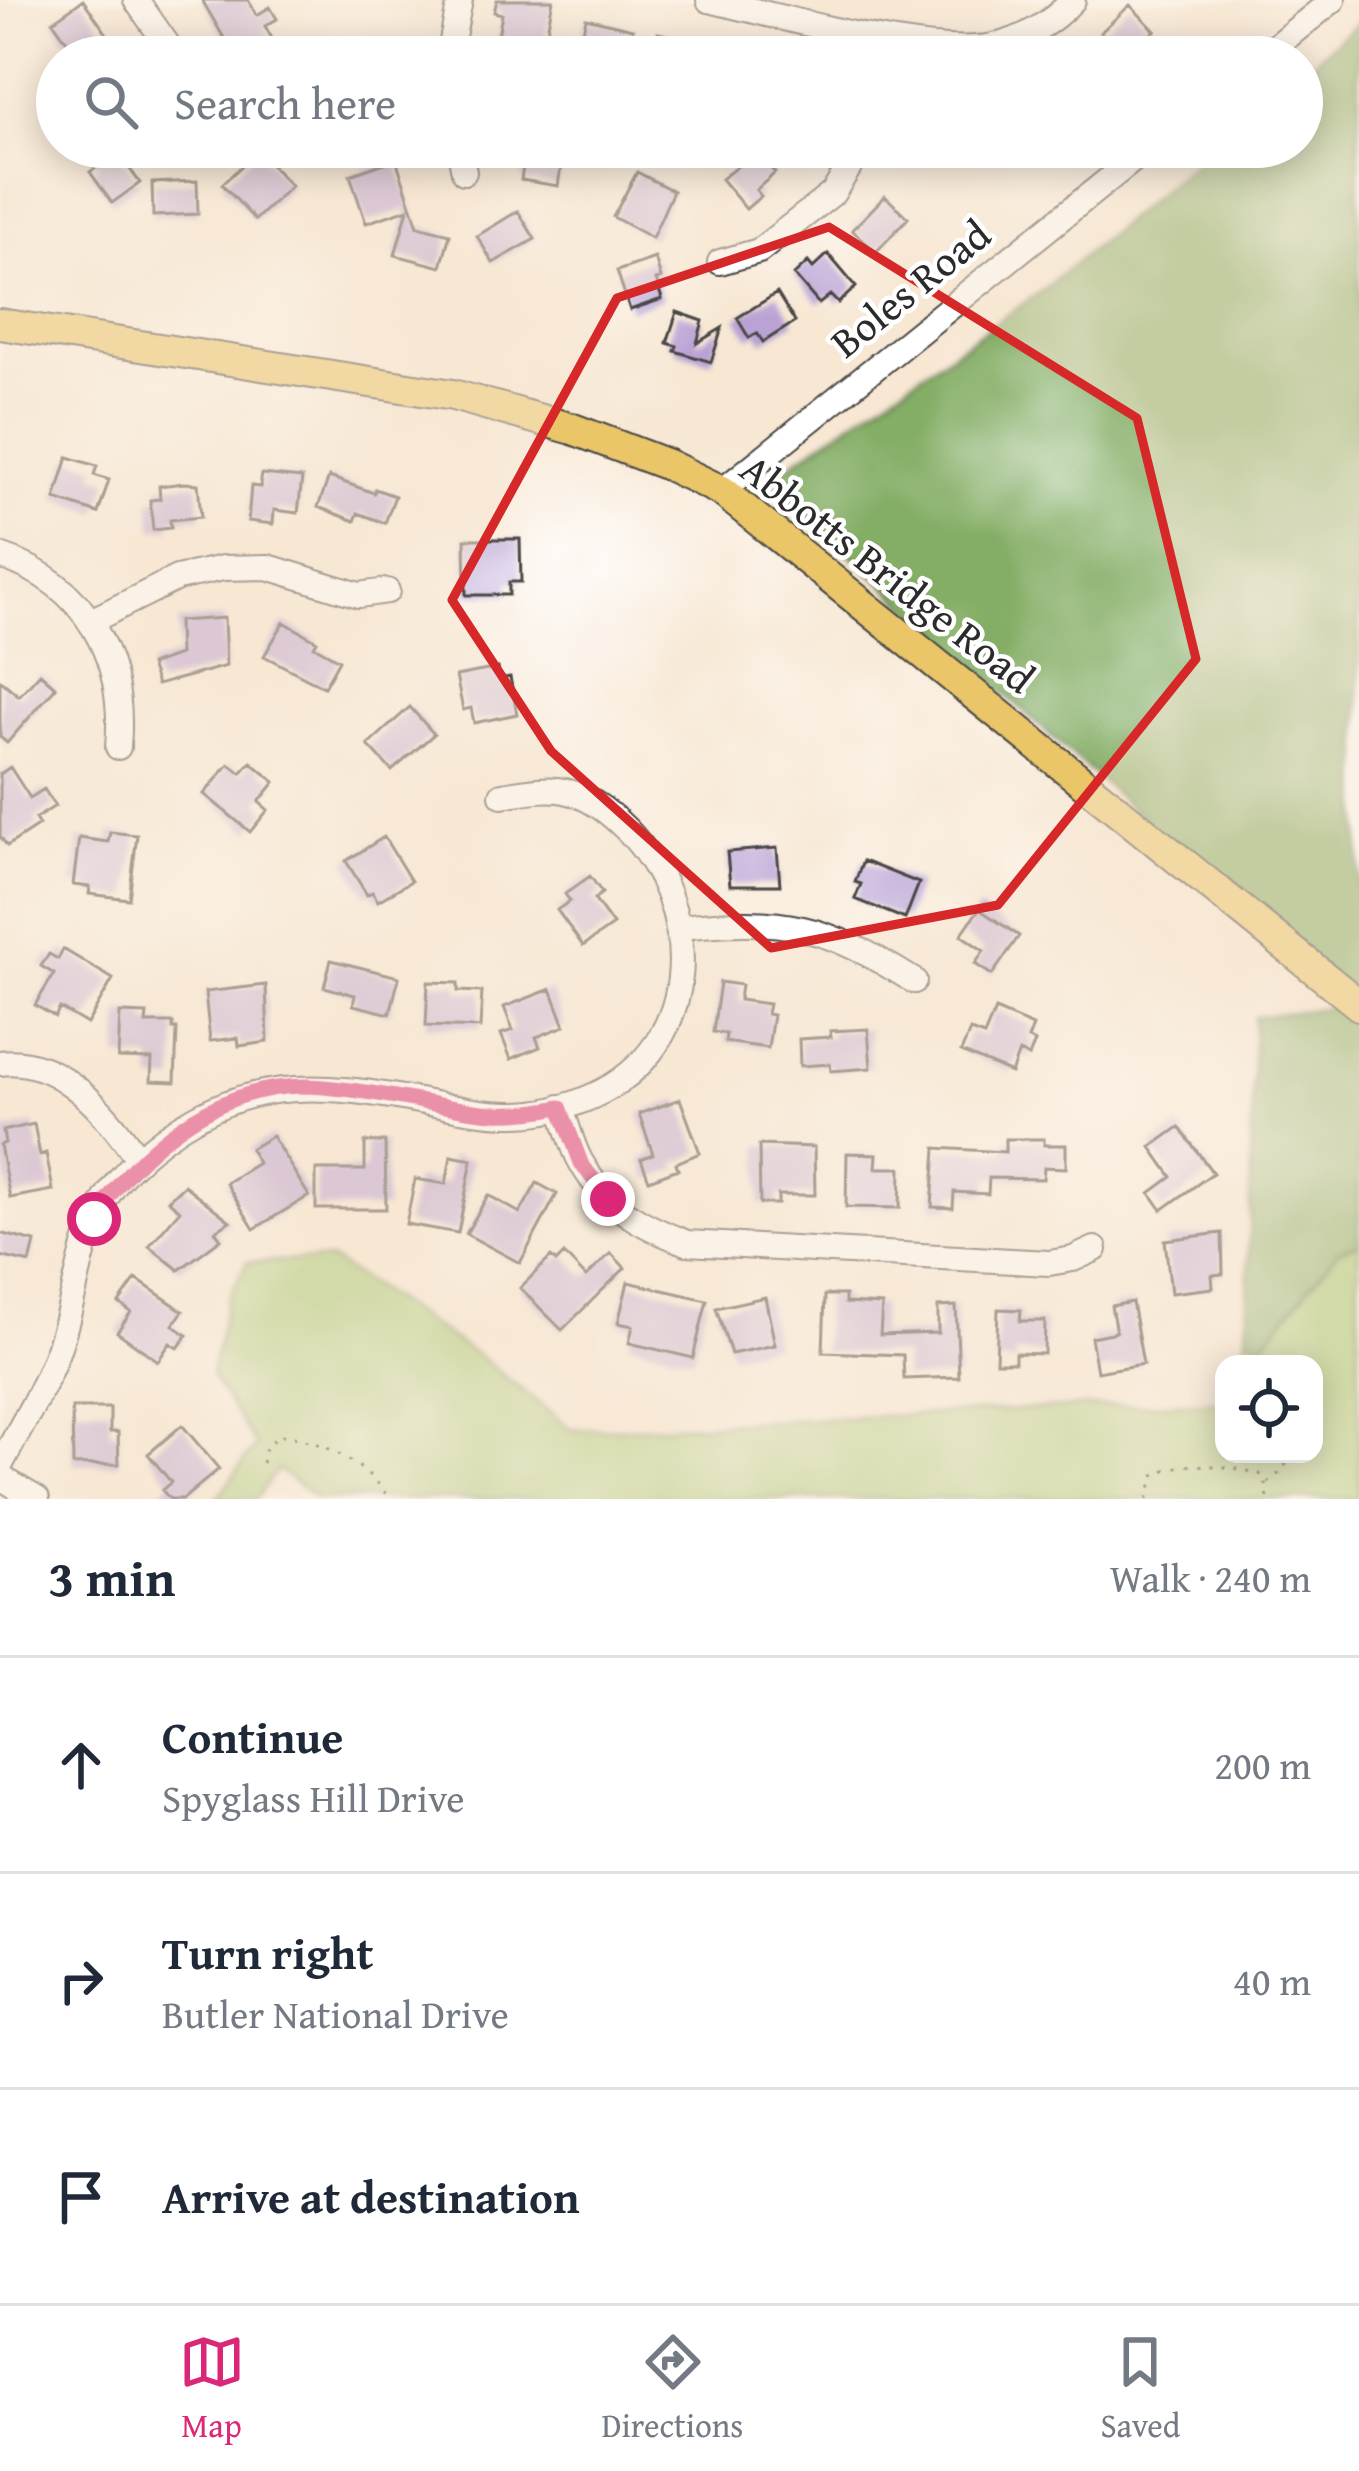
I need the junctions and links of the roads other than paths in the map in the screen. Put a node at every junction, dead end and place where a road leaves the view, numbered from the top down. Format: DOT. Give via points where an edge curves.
graph roads {
  1 [pos="136,0"];
  2 [pos="460,0"];
  3 [pos="709,0"];
  4 [pos="1073,0"];
  5 [pos="1333,0"];
  6 [pos="161,36"];
  7 [pos="451,36"];
  8 [pos="841,36"];
  9 [pos="1020,36"];
  10 [pos="1288,36"];
  11 [pos="848,168"];
  12 [pos="1123,168"];
  13 [pos="720,262"];
  14 [pos="0,324"];
  15 [pos="722,491"];
  16 [pos="0,556"];
  17 [pos="387,591"];
  18 [pos="91,621"];
  19 [pos="118,747"];
  20 [pos="502,796"];
  21 [pos="680,927"];
  22 [pos="914,981"];
  23 [pos="1359,1005"];
  24 [pos="0,1063"];
  25 [pos="560,1107"];
  26 [pos="139,1160"];
  27 [pos="1095,1249"];
  28 [pos="0,1466"];
  29 [pos="0,1477"];
  30 [pos="37,1499"];
  1 -- 6 [label="street"];
  2 -- 7 [label="street"];
  3 -- 8 [label="street"];
  4 -- 9 [label="street"];
  5 -- 10 [label="street"];
  11 -- 13 [label="street" via="832,193 759,251"];
  12 -- 15 [label="street, Boles Road"];
  14 -- 15 [label="main road, Abbotts Bridge Road" via="452,395 573,429"];
  15 -- 23 [label="main road, Abbotts Bridge Road"];
  16 -- 18 [label="street" via="49,579"];
  17 -- 18 [label="street" via="359,595 268,567 223,568 177,578"];
  18 -- 19 [label="street" via="116,680"];
  20 -- 21 [label="street" via="565,791 611,815 649,854"];
  21 -- 22 [label="street" via="746,920 804,928 864,950"];
  21 -- 25 [label="street" via="679,986 659,1039 620,1080"];
  24 -- 26 [label="street" via="30,1064 78,1090"];
  25 -- 26 [label="street" via="478,1114 340,1090 268,1090 189,1122"];
  25 -- 27 [label="street" via="581,1163 608,1199 645,1227 687,1243 1048,1263"];
  26 -- 28 [label="street" via="94,1219 56,1356"];
  29 -- 30 [label="street"];
}
